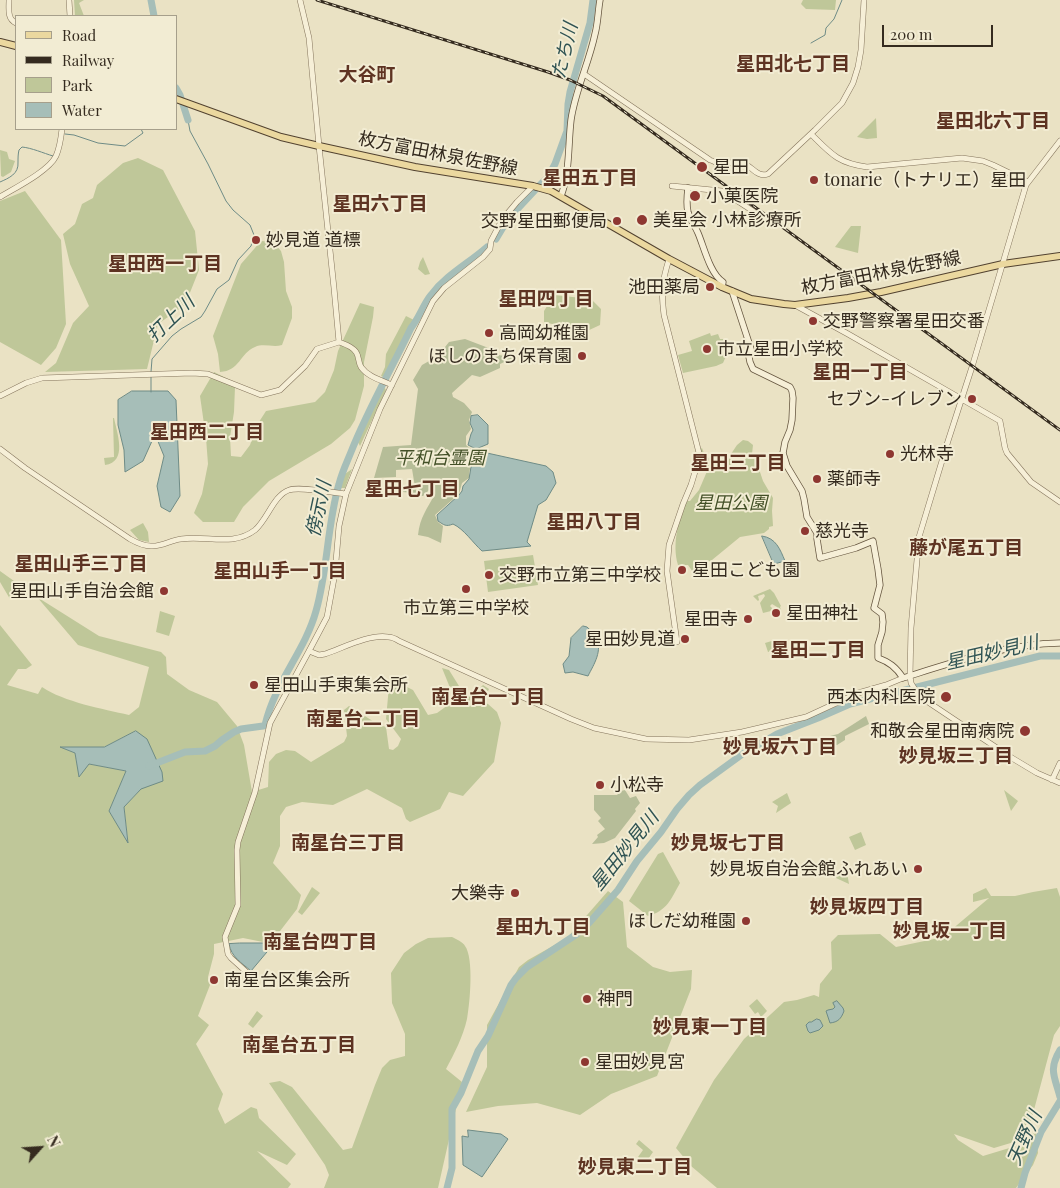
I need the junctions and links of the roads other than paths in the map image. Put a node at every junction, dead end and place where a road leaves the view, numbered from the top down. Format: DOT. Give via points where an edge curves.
graph roads {
  1 [pos="9,0"];
  2 [pos="69,0"];
  3 [pos="300,0"];
  4 [pos="600,0"];
  5 [pos="864,0"];
  6 [pos="70,15"];
  7 [pos="15,22"];
  8 [pos="0,42"];
  9 [pos="15,46"];
  10 [pos="584,74"];
  11 [pos="178,100"];
  12 [pos="62,130"];
  13 [pos="811,134"];
  14 [pos="1060,141"];
  15 [pos="319,146"];
  16 [pos="1028,182"];
  17 [pos="533,186"];
  18 [pos="672,186"];
  19 [pos="688,188"];
  20 [pos="561,196"];
  21 [pos="0,197"];
  22 [pos="753,211"];
  23 [pos="1060,256"];
  24 [pos="669,259"];
  25 [pos="1002,264"];
  26 [pos="722,284"];
  27 [pos="732,292"];
  28 [pos="795,304"];
  29 [pos="338,342"];
  30 [pos="387,383"];
  31 [pos="0,396"];
  32 [pos="962,399"];
  33 [pos="0,449"];
  34 [pos="346,494"];
  35 [pos="1060,502"];
  36 [pos="677,642"];
  37 [pos="1060,643"];
  38 [pos="310,651"];
  39 [pos="910,676"];
  40 [pos="903,678"];
  41 [pos="1060,763"];
  42 [pos="1052,780"];
  43 [pos="1060,783"];
  44 [pos="252,976"];
  1 -- 7 [label="street" via="10,18"];
  2 -- 6 [label="street"];
  3 -- 15 [label="street" via="309,38"];
  4 -- 10 [label="main road"];
  5 -- 13 [label="street" via="861,50 853,83 842,103"];
  8 -- 9 [label="main road"];
  10 -- 13 [label="street" via="710,160 743,163 760,175 768,174"];
  10 -- 20 [label="main road" via="571,119"];
  11 -- 15 [label="main road, 枚方富田林泉佐野線" via="281,137"];
  12 -- 21 [label="street" via="58,152 52,162"];
  13 -- 16 [label="street" via="835,157 857,166 969,159 993,164"];
  14 -- 16 [label="street"];
  15 -- 17 [label="main road, 枚方富田林泉佐野線" via="415,167"];
  15 -- 29 [label="street"];
  16 -- 25 [label="street"];
  17 -- 20 [label="main road, 枚方富田林泉佐野線"];
  17 -- 30 [label="street" via="502,220 490,248 433,301"];
  18 -- 19 [label="street"];
  19 -- 22 [label="street" via="722,190"];
  19 -- 26 [label="main road" via="688,211 708,261"];
  20 -- 24 [label="main road, 枚方富田林泉佐野線"];
  23 -- 25 [label="main road, 枚方富田林泉佐野線"];
  24 -- 26 [label="main road, 枚方富田林泉佐野線"];
  24 -- 36 [label="street" via="662,286 664,315 699,453 669,545 667,571"];
  25 -- 28 [label="main road, 枚方富田林泉佐野線" via="881,292"];
  25 -- 32 [label="street"];
  26 -- 27 [label="main road, 枚方富田林泉佐野線"];
  27 -- 28 [label="main road, 枚方富田林泉佐野線" via="751,299"];
  27 -- 40 [label="main road" via="751,349 749,357 753,369 790,387 792,391 792,420 783,453 802,491 807,517 817,533 820,558 873,542 880,585 874,608 882,614 883,622 878,658 887,661"];
  28 -- 32 [label="street"];
  29 -- 30 [label="street" via="356,352 358,361 369,375"];
  29 -- 31 [label="street" via="317,349 280,390 260,395 208,374 192,373 42,378"];
  30 -- 34 [label="street"];
  32 -- 35 [label="street" via="1000,422 1007,453 1031,482"];
  32 -- 39 [label="street" via="919,537"];
  33 -- 34 [label="street" via="130,539 153,547 179,539 240,539 255,530 288,490"];
  34 -- 38 [label="street" via="326,617"];
  37 -- 39 [label="main road" via="1033,644 988,653"];
  38 -- 40 [label="street" via="325,654 368,639 388,637 571,719 594,728 646,739 689,740 724,736 790,721"];
  38 -- 44 [label="street" via="270,723 255,792 238,842 238,905 225,937 228,954"];
  39 -- 40 [label="main road"];
  39 -- 42 [label="street" via="919,696"];
  41 -- 42 [label="street"];
  42 -- 43 [label="street"];
}
